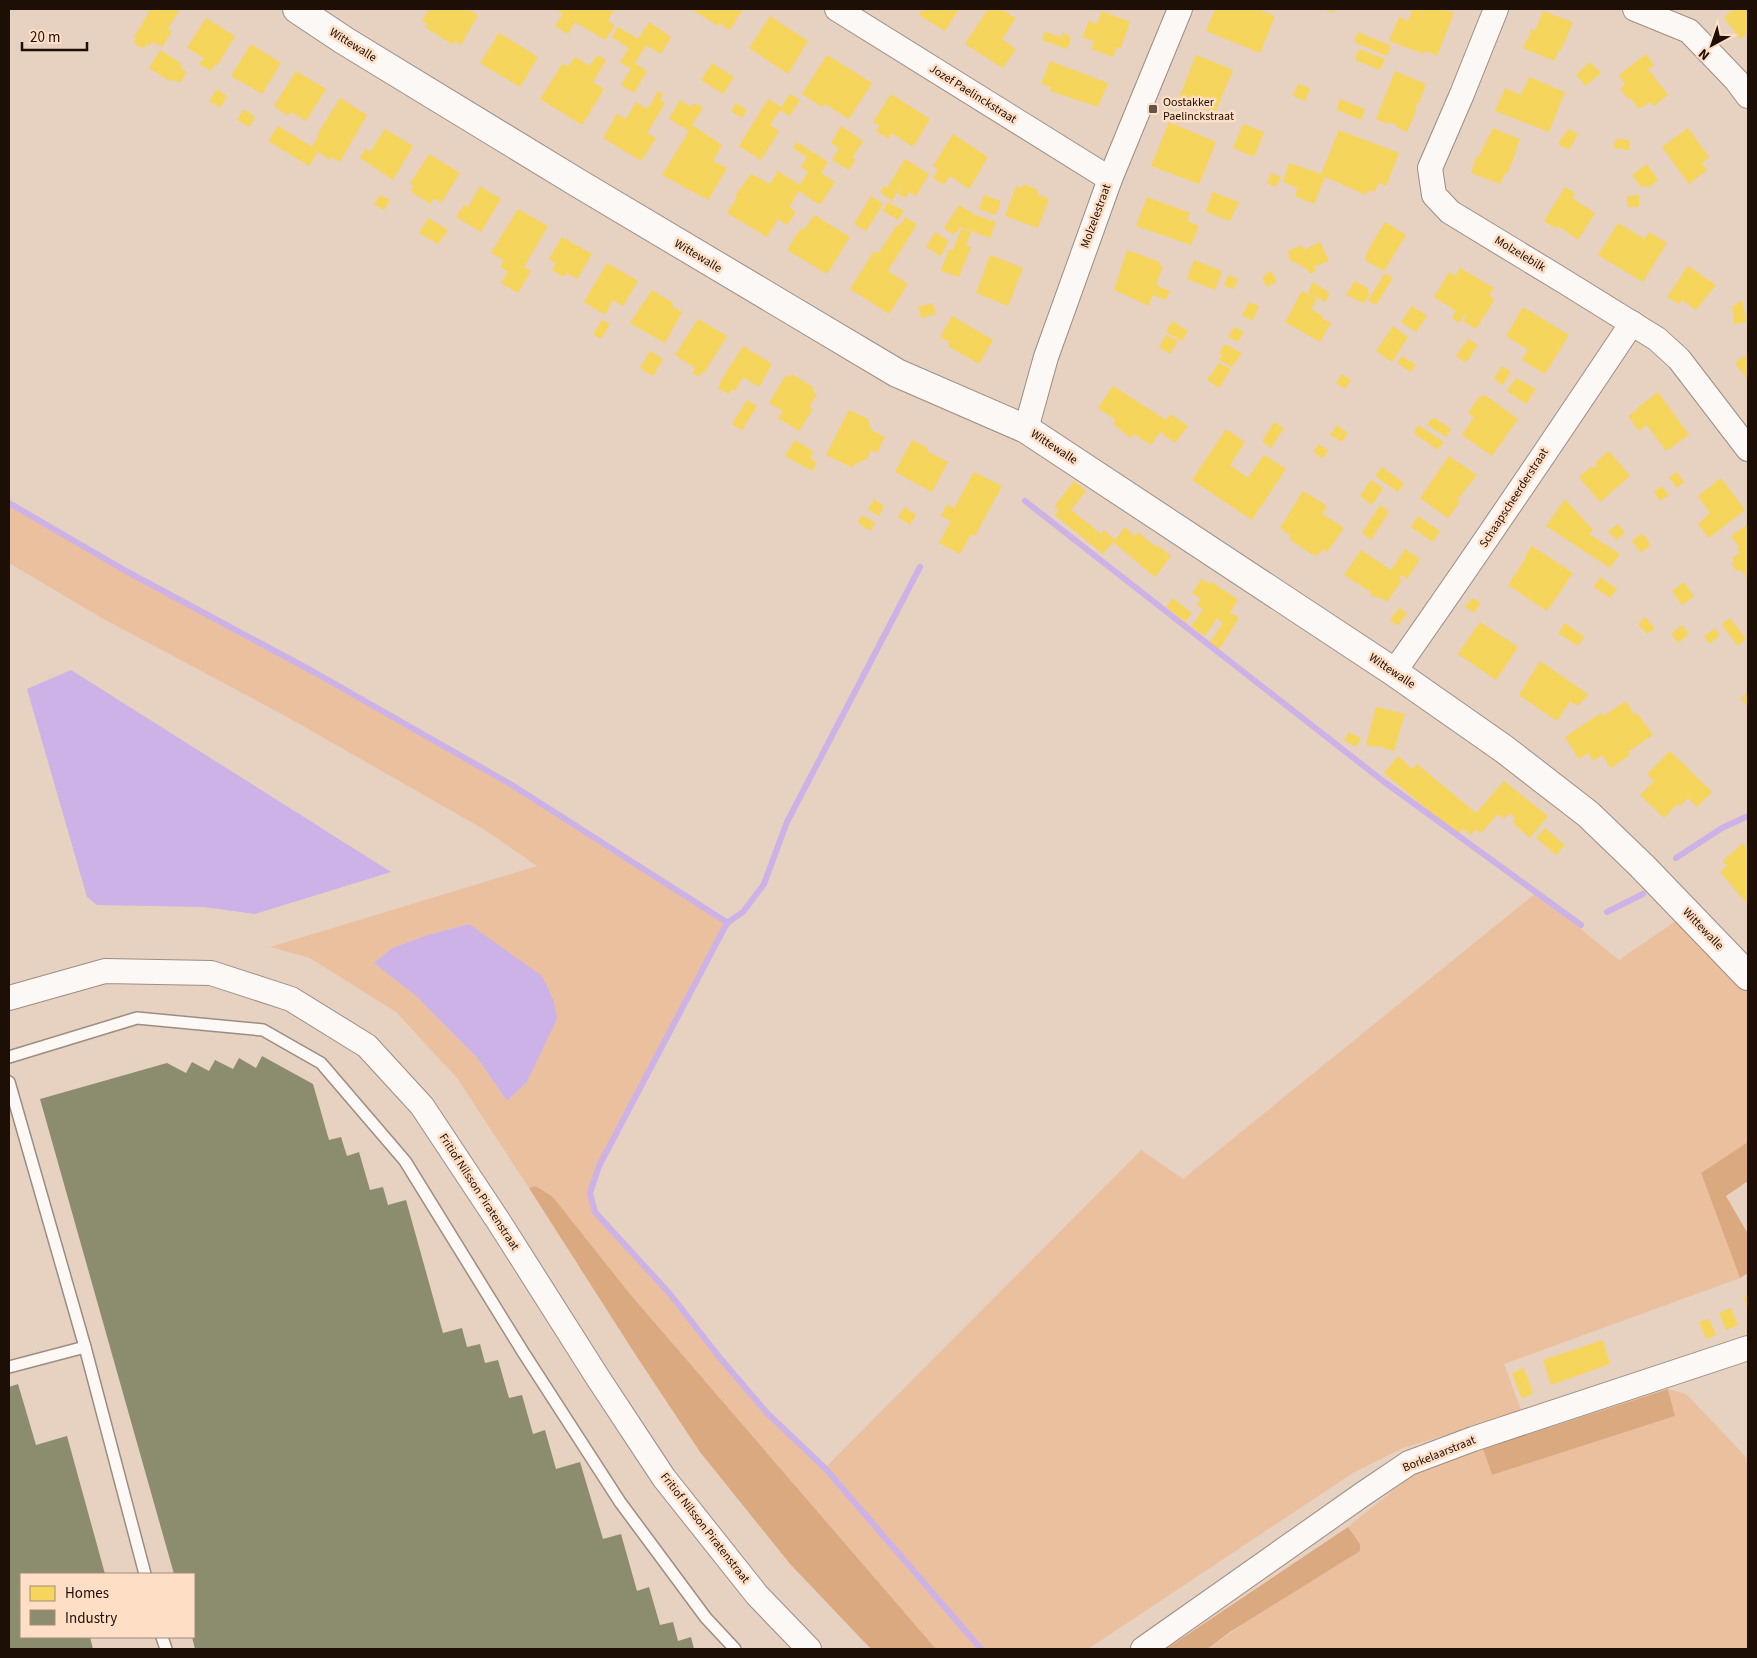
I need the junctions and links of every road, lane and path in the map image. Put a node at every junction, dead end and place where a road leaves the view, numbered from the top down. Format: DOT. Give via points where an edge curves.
graph roads {
  1 [pos="297,9"];
  2 [pos="837,9"];
  3 [pos="1180,9"];
  4 [pos="1496,9"];
  5 [pos="1635,9"];
  6 [pos="1748,96"];
  7 [pos="1110,179"];
  8 [pos="1632,323"];
  9 [pos="1026,429"];
  10 [pos="1748,450"];
  11 [pos="1394,672"];
  12 [pos="1748,976"];
  13 [pos="9,998"];
  14 [pos="9,1057"];
  15 [pos="9,1082"];
  16 [pos="85,1347"];
  17 [pos="1748,1348"];
  18 [pos="9,1367"];
  19 [pos="145,1573"];
  20 [pos="735,1649"];
  21 [pos="809,1649"];
  22 [pos="1142,1649"];
  1 -- 9 [label="street, Wittewalle" via="643,223 897,374"];
  2 -- 7 [label="street, Jozef Paelinckstraat"];
  3 -- 7 [label="street, Molzelestraat"];
  4 -- 8 [label="street, Molzelebilk" via="1430,168 1434,195 1450,212"];
  5 -- 6 [label="street" via="1689,31"];
  7 -- 9 [label="street, Molzelestraat" via="1046,358"];
  8 -- 10 [label="street, Molzelebilk" via="1680,359"];
  8 -- 11 [label="street, Schaapscheerderstraat"];
  9 -- 11 [label="street, Wittewalle"];
  11 -- 12 [label="street, Wittewalle" via="1504,749 1588,814"];
  13 -- 21 [label="street, Fritiof Nilsson Piratenstraat" via="105,971 211,973 291,999 368,1046 422,1106 664,1478 757,1594"];
  14 -- 20 [label="lane" via="137,1018 263,1030 321,1063 405,1161 620,1502 706,1618"];
  15 -- 16 [label="lane"];
  16 -- 18 [label="lane"];
  16 -- 19 [label="lane"];
  17 -- 22 [label="street, Borkelaarstraat" via="1409,1463"];
}
